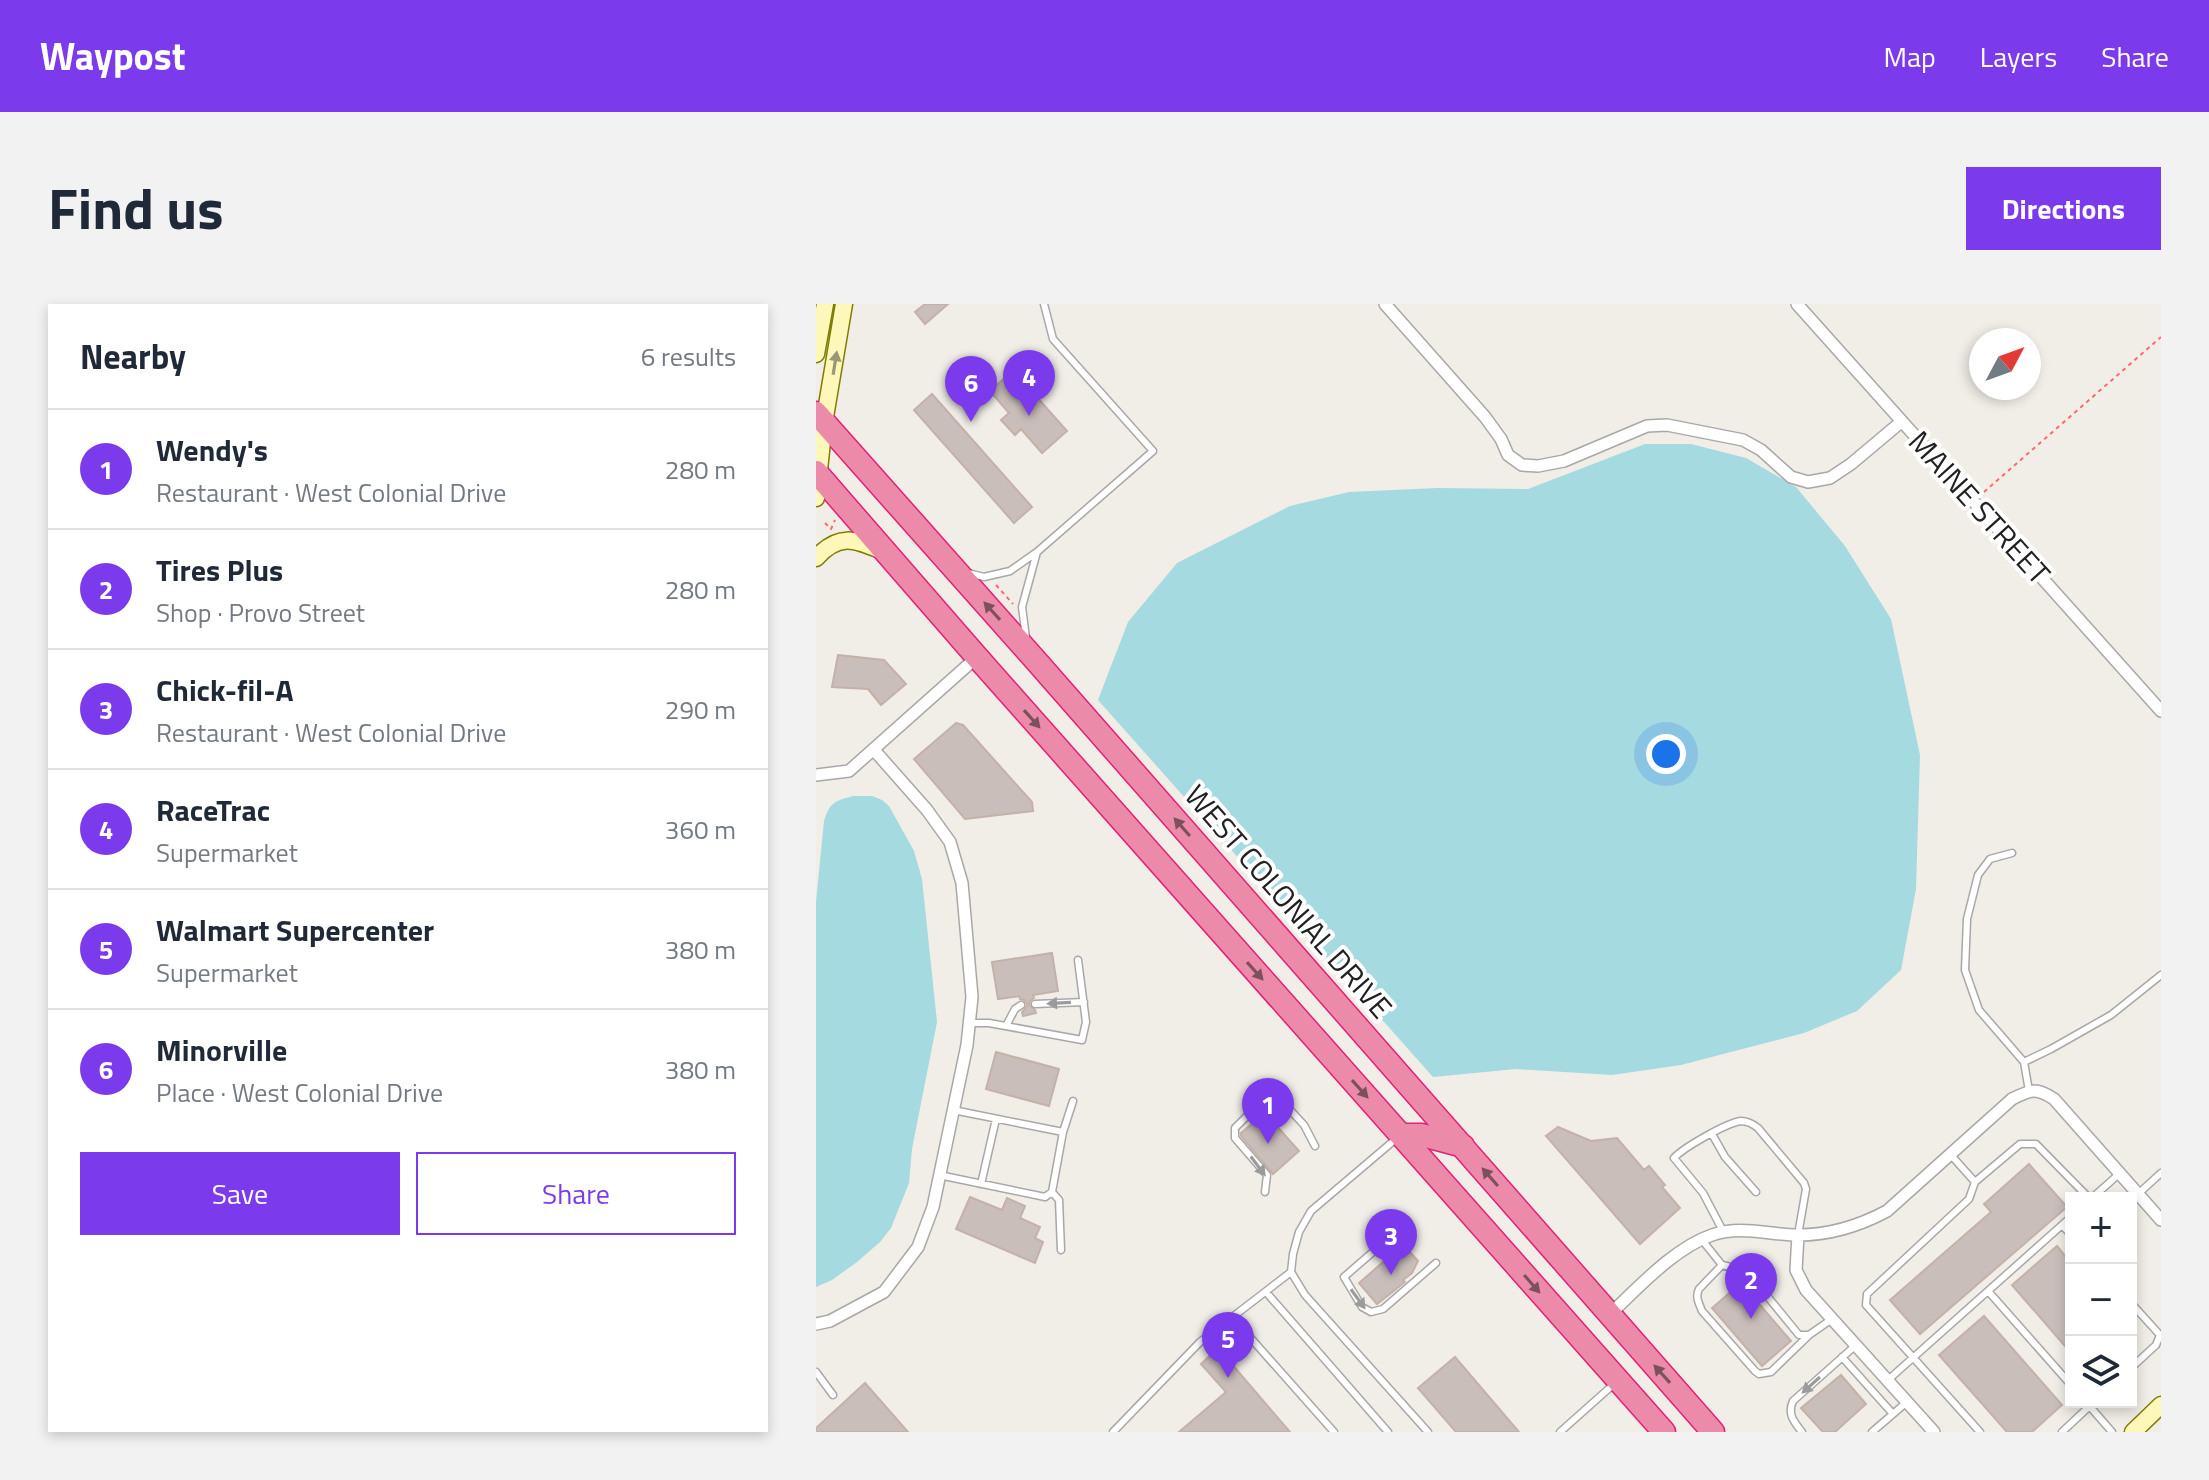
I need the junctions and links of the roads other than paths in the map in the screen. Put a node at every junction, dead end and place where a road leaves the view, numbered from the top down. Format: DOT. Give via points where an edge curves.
graph roads {
  1 [pos="825,304"];
  2 [pos="844,304"];
  3 [pos="1044,304"];
  4 [pos="1385,304"];
  5 [pos="1797,304"];
  6 [pos="819,326"];
  7 [pos="816,354"];
  8 [pos="820,418"];
  9 [pos="1901,422"];
  10 [pos="817,473"];
  11 [pos="816,498"];
  12 [pos="1037,552"];
  13 [pos="889,554"];
  14 [pos="816,558"];
  15 [pos="956,570"];
  16 [pos="977,657"];
  17 [pos="1038,663"];
  18 [pos="2161,711"];
  19 [pos="874,750"];
  20 [pos="816,775"];
  21 [pos="2012,853"];
  22 [pos="1078,960"];
  23 [pos="2161,975"];
  24 [pos="1084,1002"];
  25 [pos="1035,1004"];
  26 [pos="1021,1005"];
  27 [pos="970,1023"];
  28 [pos="1006,1026"];
  29 [pos="2024,1062"];
  30 [pos="2029,1091"];
  31 [pos="1073,1101"];
  32 [pos="953,1110"];
  33 [pos="996,1119"];
  34 [pos="1063,1132"];
  35 [pos="1712,1134"];
  36 [pos="1401,1135"];
  37 [pos="1315,1146"];
  38 [pos="1464,1147"];
  39 [pos="1950,1154"];
  40 [pos="2120,1173"];
  41 [pos="2161,1173"];
  42 [pos="939,1175"];
  43 [pos="1975,1182"];
  44 [pos="981,1184"];
  45 [pos="1052,1192"];
  46 [pos="1265,1192"];
  47 [pos="1756,1192"];
  48 [pos="2084,1192"];
  49 [pos="2097,1192"];
  50 [pos="2138,1194"];
  51 [pos="2161,1220"];
  52 [pos="2065,1222"];
  53 [pos="1404,1225"];
  54 [pos="2062,1225"];
  55 [pos="2065,1228"];
  56 [pos="1724,1233"];
  57 [pos="1798,1235"];
  58 [pos="1702,1240"];
  59 [pos="1061,1250"];
  60 [pos="1436,1263"];
  61 [pos="1722,1265"];
  62 [pos="1291,1272"];
  63 [pos="1988,1291"];
  64 [pos="1266,1292"];
  65 [pos="2137,1310"];
  66 [pos="1609,1315"];
  67 [pos="1232,1317"];
  68 [pos="1832,1319"];
  69 [pos="816,1324"];
  70 [pos="1809,1335"];
  71 [pos="1856,1345"];
  72 [pos="1842,1357"];
  73 [pos="1913,1358"];
  74 [pos="2137,1362"];
  75 [pos="816,1372"];
  76 [pos="2065,1378"];
  77 [pos="1888,1380"];
  78 [pos="1618,1381"];
  79 [pos="833,1395"];
  80 [pos="1907,1402"];
  81 [pos="2161,1405"];
  82 [pos="2085,1408"];
  83 [pos="2094,1408"];
  84 [pos="1893,1414"];
  85 [pos="1113,1432"];
  86 [pos="1334,1432"];
  87 [pos="1388,1432"];
  88 [pos="1428,1432"];
  89 [pos="1560,1432"];
  90 [pos="1664,1432"];
  91 [pos="1713,1432"];
  92 [pos="1802,1432"];
  93 [pos="1872,1432"];
  94 [pos="1934,1432"];
  95 [pos="1980,1432"];
  96 [pos="2062,1432"];
  97 [pos="2112,1432"];
  98 [pos="2133,1432"];
  1 -- 6 [label="street"];
  8 -- 2 [label="street, one-way"];
  3 -- 12 [label="lane" via="1053,339 1153,451"];
  4 -- 9 [label="street" via="1485,417 1508,455 1522,465 1564,461 1647,426 1667,425 1743,440 1791,477 1808,482 1830,478"];
  5 -- 9 [label="street, MAINE STREET"];
  6 -- 7 [label="street"];
  8 -- 10 [label="street"];
  8 -- 15 [label="highway, WEST COLONIAL DRIVE"];
  9 -- 18 [label="street, MAINE STREET"];
  10 -- 11 [label="street"];
  10 -- 13 [label="highway"];
  12 -- 15 [label="lane" via="1010,571 984,577"];
  12 -- 17 [label="lane" via="1022,607 1027,643"];
  13 -- 14 [label="street" via="857,540 837,542"];
  13 -- 16 [label="highway"];
  17 -- 15 [label="highway, WEST COLONIAL DRIVE, one-way"];
  16 -- 19 [label="street"];
  16 -- 36 [label="highway, one-way"];
  38 -- 17 [label="highway, WEST COLONIAL DRIVE, one-way"];
  19 -- 20 [label="street" via="849,771"];
  19 -- 27 [label="street" via="950,842 962,883"];
  21 -- 29 [label="lane" via="1990,859 1978,875 1967,919 1965,970 1979,1010"];
  22 -- 24 [label="lane"];
  23 -- 29 [label="lane" via="2111,1015"];
  24 -- 25 [label="lane, one-way"];
  24 -- 28 [label="lane" via="1082,1040"];
  26 -- 28 [label="lane"];
  27 -- 28 [label="lane"];
  27 -- 32 [label="street"];
  29 -- 30 [label="lane"];
  30 -- 39 [label="street" via="2012,1099"];
  30 -- 40 [label="street" via="2054,1099"];
  31 -- 34 [label="lane"];
  32 -- 33 [label="lane"];
  32 -- 42 [label="street"];
  33 -- 34 [label="lane"];
  33 -- 44 [label="lane"];
  34 -- 45 [label="lane"];
  35 -- 47 [label="lane"];
  35 -- 56 [label="lane" via="1674,1161 1703,1193"];
  35 -- 57 [label="lane" via="1740,1121 1753,1124 1798,1175 1806,1189"];
  36 -- 38 [label="highway"];
  36 -- 62 [label="lane" via="1311,1211 1299,1232"];
  36 -- 78 [label="highway, one-way"];
  37 -- 46 [label="lane, one-way" via="1279,1098 1264,1099 1235,1128 1235,1138 1267,1175"];
  66 -- 38 [label="highway, WEST COLONIAL DRIVE, one-way"];
  39 -- 43 [label="lane"];
  39 -- 57 [label="street" via="1887,1211 1863,1224"];
  40 -- 49 [label="lane"];
  40 -- 50 [label="street"];
  41 -- 50 [label="lane"];
  42 -- 44 [label="lane"];
  42 -- 69 [label="street" via="918,1247 884,1292"];
  43 -- 48 [label="lane" via="2020,1144 2036,1144"];
  43 -- 73 [label="lane" via="1969,1199 1867,1294 1866,1305"];
  44 -- 45 [label="lane" via="1045,1197"];
  45 -- 59 [label="lane" via="1059,1200"];
  50 -- 51 [label="street"];
  52 -- 54 [label="lane"];
  53 -- 60 [label="lane, one-way" via="1344,1277 1362,1307 1371,1312 1383,1309"];
  54 -- 55 [label="lane"];
  54 -- 63 [label="lane"];
  56 -- 57 [label="street" via="1745,1229"];
  56 -- 58 [label="street"];
  57 -- 68 [label="street" via="1796,1270"];
  58 -- 61 [label="lane"];
  58 -- 66 [label="street"];
  61 -- 70 [label="lane" via="1743,1270 1799,1335"];
  61 -- 70 [label="lane" via="1697,1298 1702,1311 1755,1371 1771,1372"];
  62 -- 64 [label="lane"];
  62 -- 88 [label="lane" via="1305,1295"];
  63 -- 73 [label="lane"];
  63 -- 76 [label="lane"];
  64 -- 67 [label="lane"];
  64 -- 87 [label="lane"];
  65 -- 74 [label="lane" via="2160,1335"];
  91 -- 66 [label="highway, WEST COLONIAL DRIVE, one-way"];
  67 -- 85 [label="lane" via="1200,1342"];
  67 -- 86 [label="lane"];
  68 -- 70 [label="lane"];
  68 -- 71 [label="street"];
  71 -- 72 [label="lane"];
  71 -- 77 [label="street"];
  72 -- 84 [label="lane"];
  72 -- 92 [label="lane, one-way" via="1791,1405 1793,1421"];
  73 -- 77 [label="lane"];
  73 -- 95 [label="lane"];
  75 -- 79 [label="lane"];
  77 -- 80 [label="street"];
  78 -- 89 [label="lane"];
  78 -- 90 [label="highway"];
  80 -- 84 [label="lane"];
  80 -- 94 [label="street"];
  81 -- 98 [label="street"];
  82 -- 96 [label="lane"];
  83 -- 97 [label="lane"];
  84 -- 93 [label="lane"];
}
